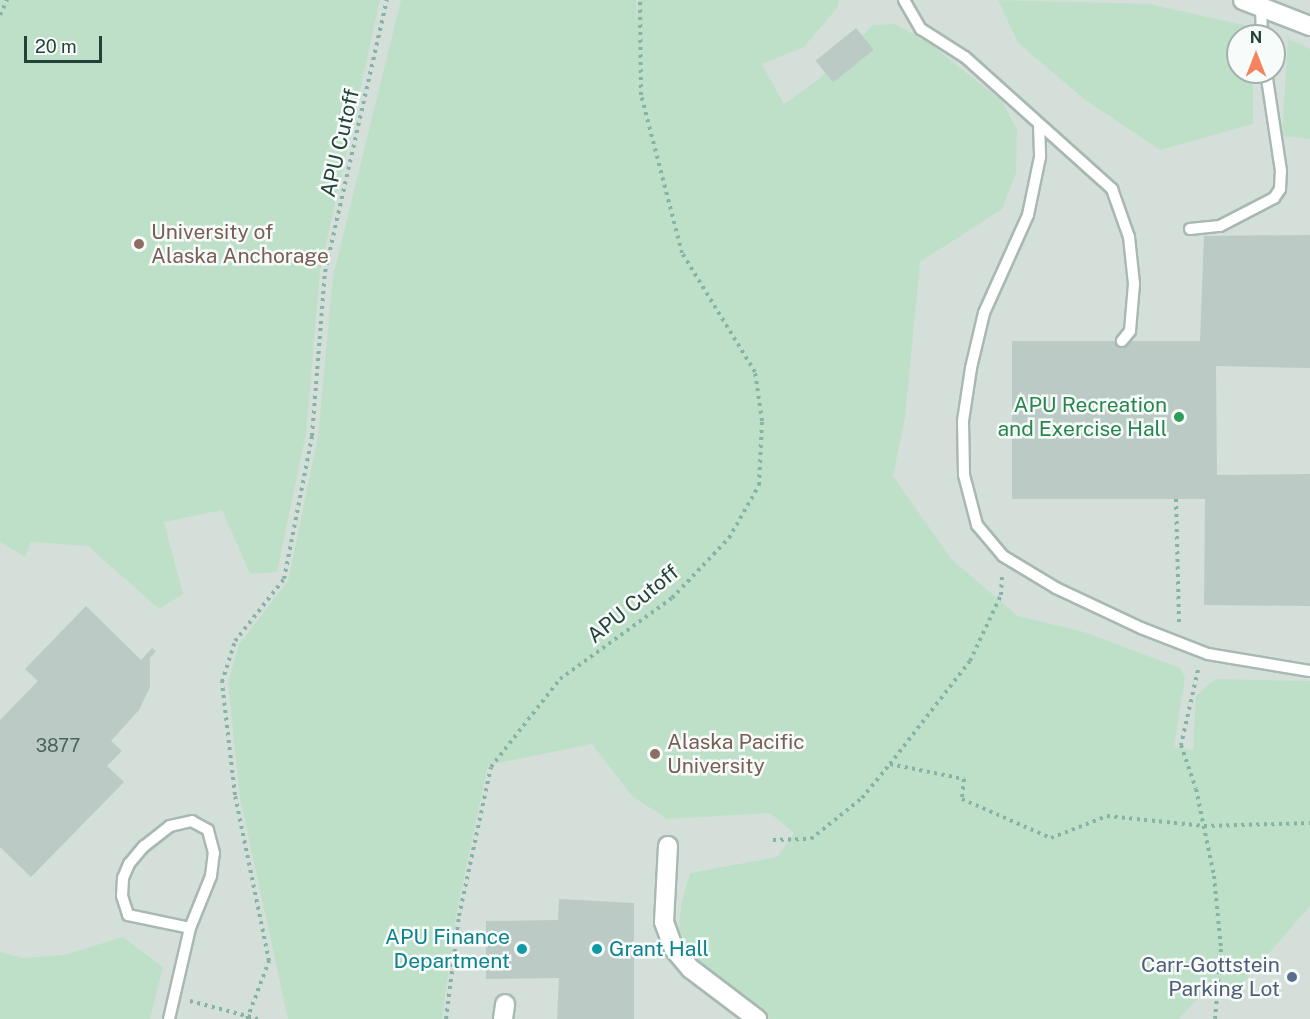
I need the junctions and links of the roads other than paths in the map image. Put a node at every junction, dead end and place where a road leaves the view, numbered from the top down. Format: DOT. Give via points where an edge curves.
graph roads {
  1 [pos="904,0"];
  2 [pos="1243,0"];
  3 [pos="1262,8"];
  4 [pos="1262,24"];
  5 [pos="1310,26"];
  6 [pos="1268,84"];
  7 [pos="1039,125"];
  8 [pos="1190,229"];
  9 [pos="1122,341"];
  10 [pos="1310,671"];
  11 [pos="668,846"];
  12 [pos="190,928"];
  13 [pos="169,1019"];
  14 [pos="757,1019"];
  1 -- 7 [label="lane" via="921,29 965,57"];
  2 -- 3 [label="street"];
  3 -- 4 [label="lane"];
  3 -- 5 [label="street"];
  6 -- 8 [label="lane" via="1281,171 1280,189 1261,206 1220,226"];
  7 -- 9 [label="lane" via="1112,189 1129,237 1134,284 1130,331"];
  7 -- 10 [label="lane" via="1040,158 1028,215 984,313 963,421 964,475 977,525 1003,556 1056,588 1179,643 1250,663"];
  11 -- 14 [label="street" via="664,922 674,950 691,969"];
  12 -- 12 [label="lane" via="212,876 214,853 208,830 192,821 170,826 144,846 129,864 122,896 128,915"];
  12 -- 13 [label="lane"];
}
